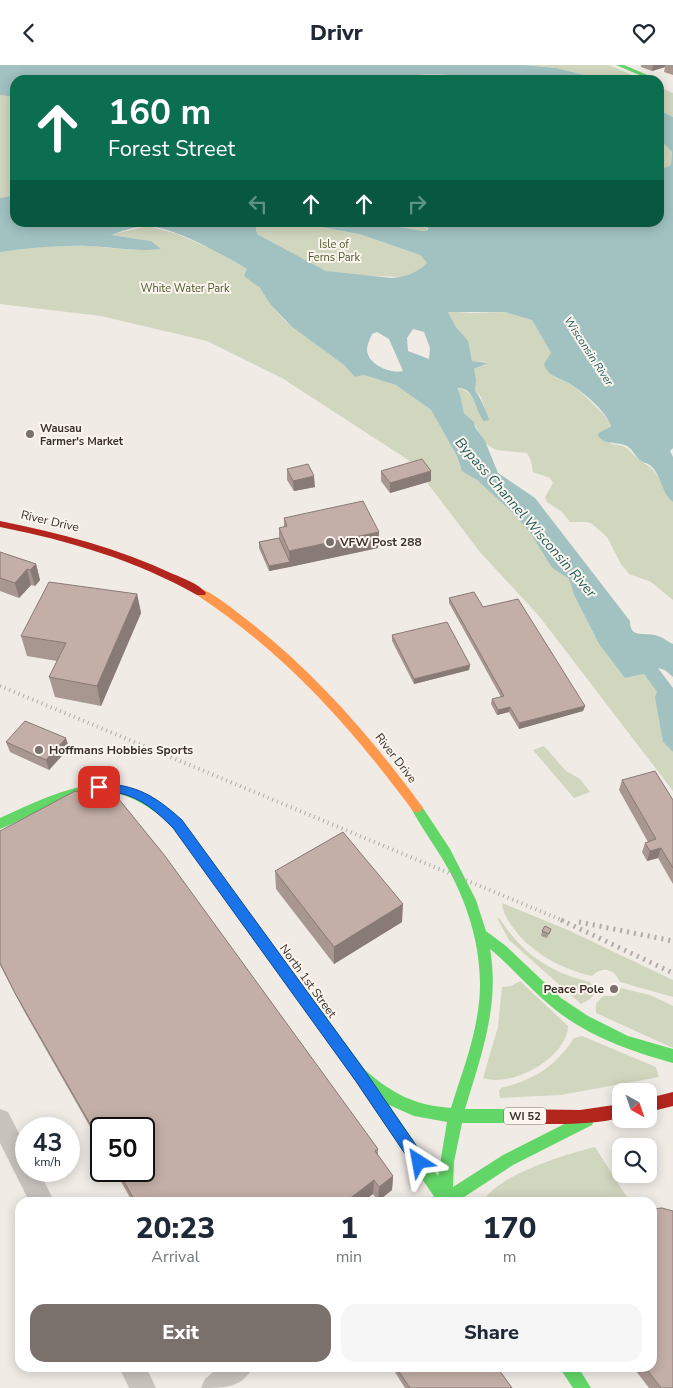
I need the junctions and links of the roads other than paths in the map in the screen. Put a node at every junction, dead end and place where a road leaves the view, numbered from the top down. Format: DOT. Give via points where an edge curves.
graph roads {
  1 [pos="619,65"];
  2 [pos="643,75"];
  3 [pos="0,524"];
  4 [pos="0,824"];
  5 [pos="482,935"];
  6 [pos="673,1056"];
  7 [pos="360,1075"];
  8 [pos="673,1099"];
  9 [pos="658,1103"];
  10 [pos="612,1113"];
  11 [pos="455,1115"];
  12 [pos="595,1117"];
  13 [pos="0,1120"];
  14 [pos="40,1197"];
  15 [pos="441,1197"];
  16 [pos="444,1197"];
  17 [pos="452,1197"];
  18 [pos="135,1372"];
  19 [pos="234,1372"];
  20 [pos="571,1372"];
  21 [pos="143,1388"];
  22 [pos="214,1388"];
  23 [pos="582,1388"];
  1 -- 2 [label="main road"];
  3 -- 5 [label="main road, River Drive" via="80,542 154,569 211,600 270,642 348,720 408,796 461,879 474,906"];
  4 -- 7 [label="main road, North 1st Street / WI 52" via="71,791 99,787 130,792 156,804 178,824"];
  5 -- 6 [label="main road" via="582,1021 624,1042"];
  5 -- 11 [label="main road, River Drive" via="488,979 485,1013 476,1054"];
  7 -- 11 [label="main road, WI 52" via="400,1104 427,1113"];
  7 -- 15 [label="main road, North 1st Street"];
  8 -- 9 [label="main road"];
  10 -- 12 [label="main road, WI 52"];
  11 -- 12 [label="main road, WI 52"];
  11 -- 16 [label="main road, River Drive" via="444,1165"];
  12 -- 17 [label="main road" via="508,1160"];
  13 -- 14 [label="street"];
  18 -- 21 [label="street"];
  19 -- 22 [label="street"];
  20 -- 23 [label="main road"];
}
